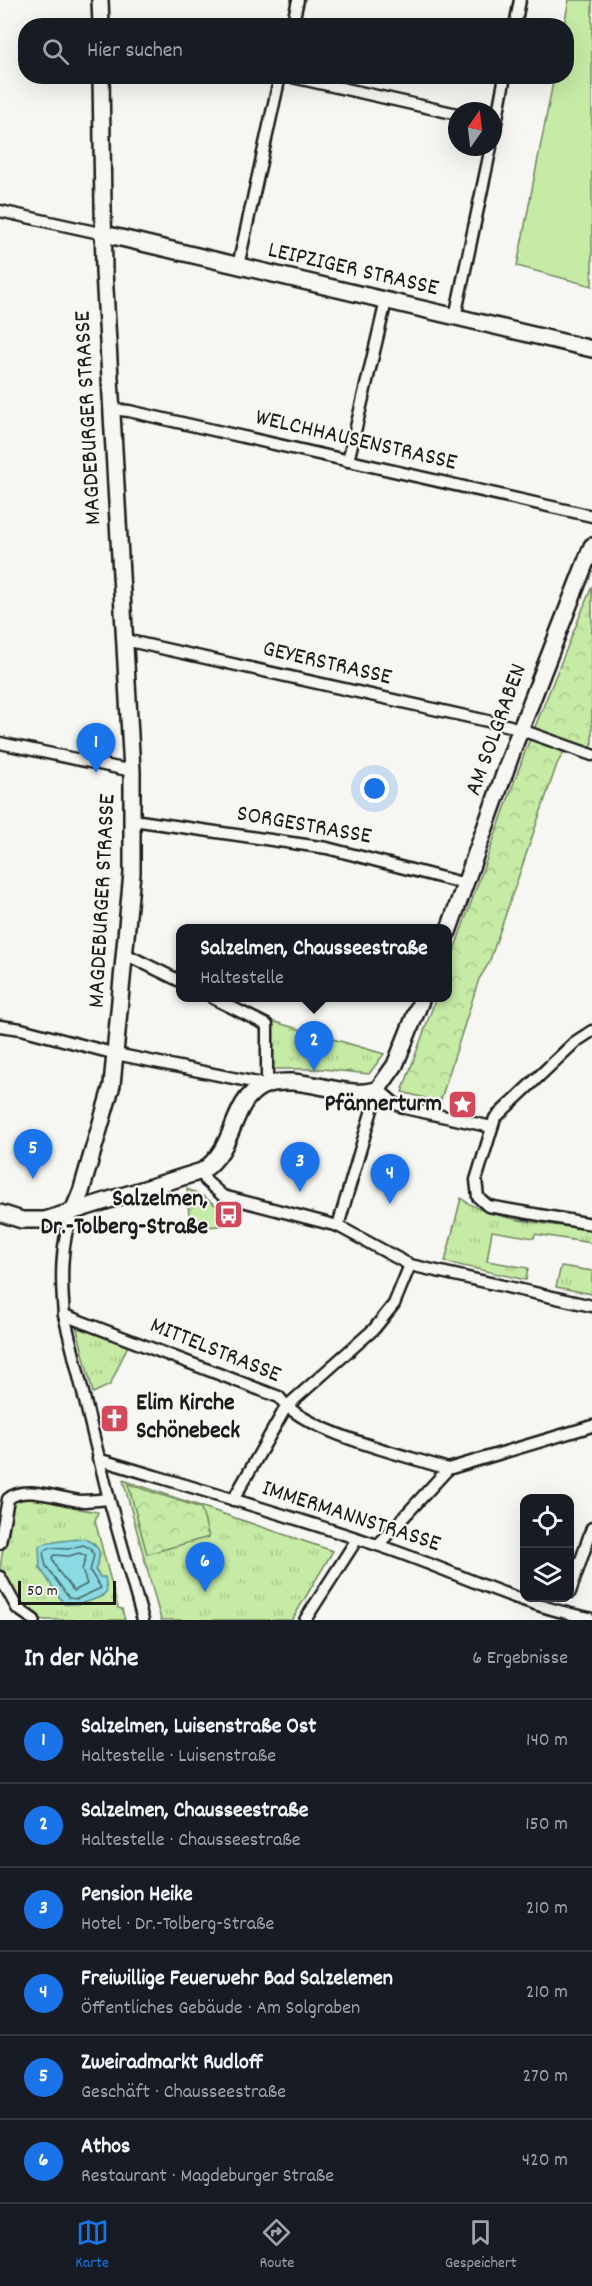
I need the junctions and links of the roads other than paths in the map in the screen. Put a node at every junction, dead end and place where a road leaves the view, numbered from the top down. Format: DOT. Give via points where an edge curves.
graph roads {
  1 [pos="100,0"];
  2 [pos="298,0"];
  3 [pos="520,0"];
  4 [pos="100,18"];
  5 [pos="294,18"];
  6 [pos="517,18"];
  7 [pos="101,84"];
  8 [pos="278,84"];
  9 [pos="324,84"];
  10 [pos="504,84"];
  11 [pos="500,102"];
  12 [pos="448,112"];
  13 [pos="489,156"];
  14 [pos="0,211"];
  15 [pos="104,234"];
  16 [pos="238,266"];
  17 [pos="386,301"];
  18 [pos="456,317"];
  19 [pos="592,349"];
  20 [pos="111,409"];
  21 [pos="348,461"];
  22 [pos="592,516"];
  23 [pos="592,546"];
  24 [pos="124,640"];
  25 [pos="520,730"];
  26 [pos="0,742"];
  27 [pos="592,755"];
  28 [pos="132,771"];
  29 [pos="133,820"];
  30 [pos="466,884"];
  31 [pos="450,924"];
  32 [pos="125,954"];
  33 [pos="176,979"];
  34 [pos="221,1002"];
  35 [pos="420,1002"];
  36 [pos="0,1026"];
  37 [pos="592,1031"];
  38 [pos="116,1054"];
  39 [pos="267,1085"];
  40 [pos="378,1089"];
  41 [pos="492,1127"];
  42 [pos="202,1171"];
  43 [pos="73,1211"];
  44 [pos="0,1214"];
  45 [pos="592,1224"];
  46 [pos="338,1226"];
  47 [pos="410,1265"];
  48 [pos="592,1306"];
  49 [pos="64,1315"];
  50 [pos="286,1407"];
  51 [pos="592,1426"];
  52 [pos="98,1459"];
  53 [pos="447,1468"];
  54 [pos="109,1499"];
  55 [pos="233,1500"];
  56 [pos="592,1528"];
  57 [pos="357,1539"];
  58 [pos="0,1543"];
  59 [pos="378,1545"];
  60 [pos="0,1577"];
  61 [pos="574,1580"];
  62 [pos="566,1602"];
  63 [pos="562,1613"];
  64 [pos="589,1617"];
  65 [pos="34,1620"];
  66 [pos="143,1620"];
  67 [pos="305,1620"];
  1 -- 4 [label="street"];
  2 -- 5 [label="street"];
  3 -- 6 [label="street"];
  7 -- 15 [label="street, MAGDEBURGER STRASSE"];
  8 -- 16 [label="street"];
  9 -- 12 [label="street"];
  10 -- 11 [label="street"];
  13 -- 18 [label="street"];
  14 -- 15 [label="street"];
  15 -- 16 [label="street, LEIPZIGER STRASSE"];
  15 -- 20 [label="street, MAGDEBURGER STRASSE"];
  16 -- 17 [label="street, LEIPZIGER STRASSE"];
  17 -- 18 [label="street, LEIPZIGER STRASSE"];
  17 -- 21 [label="street"];
  18 -- 19 [label="street, LEIPZIGER STRASSE"];
  20 -- 21 [label="street, WELCHHAUSENSTRASSE"];
  20 -- 24 [label="street, MAGDEBURGER STRASSE"];
  21 -- 22 [label="street, WELCHHAUSENSTRASSE"];
  23 -- 25 [label="street, AM SOLGRABEN"];
  24 -- 25 [label="street, GEYERSTRASSE"];
  24 -- 28 [label="street, MAGDEBURGER STRASSE"];
  25 -- 27 [label="street, GEYERSTRASSE"];
  25 -- 30 [label="street, AM SOLGRABEN"];
  26 -- 28 [label="street"];
  28 -- 29 [label="street, MAGDEBURGER STRASSE"];
  29 -- 30 [label="street, SORGESTRASSE" via="327,848"];
  29 -- 32 [label="street, MAGDEBURGER STRASSE"];
  30 -- 31 [label="street, AM SOLGRABEN"];
  32 -- 33 [label="street"];
  32 -- 38 [label="street, MAGDEBURGER STRASSE"];
  34 -- 39 [label="street" via="267,1025"];
  35 -- 40 [label="street" via="395,1065"];
  36 -- 38 [label="street"];
  37 -- 41 [label="street" via="504,1108"];
  38 -- 39 [label="street"];
  38 -- 43 [label="street, MAGDEBURGER STRASSE" via="108,1103"];
  39 -- 40 [label="street" via="312,1084 366,1092"];
  39 -- 42 [label="street" via="245,1101 223,1151"];
  40 -- 41 [label="street" via="405,1108"];
  40 -- 46 [label="street"];
  41 -- 45 [label="street" via="476,1180 481,1202 498,1209"];
  42 -- 43 [label="street"];
  42 -- 46 [label="street" via="223,1196"];
  43 -- 44 [label="street" via="30,1221"];
  43 -- 49 [label="street, MAGDEBURGER STRASSE" via="65,1231"];
  46 -- 47 [label="street"];
  47 -- 48 [label="street"];
  47 -- 50 [label="street" via="394,1304 374,1329"];
  49 -- 50 [label="street, MITTELSTRASSE" via="279,1397"];
  49 -- 52 [label="street, MAGDEBURGER STRASSE"];
  50 -- 53 [label="street, MITTELSTRASSE" via="337,1434"];
  50 -- 55 [label="street"];
  51 -- 53 [label="street"];
  52 -- 54 [label="street, MAGDEBURGER STRASSE"];
  52 -- 55 [label="street, IMMERMANNSTRASSE"];
  53 -- 59 [label="street"];
  54 -- 58 [label="street" via="81,1501 23,1492 13,1494 8,1499"];
  54 -- 66 [label="street, MAGDEBURGER STRASSE"];
  55 -- 57 [label="street, IMMERMANNSTRASSE"];
  56 -- 61 [label="street"];
  57 -- 59 [label="street, IMMERMANNSTRASSE"];
  57 -- 67 [label="street"];
  59 -- 63 [label="street, IMMERMANNSTRASSE"];
  60 -- 65 [label="street" via="17,1608"];
  62 -- 63 [label="street"];
  63 -- 64 [label="street, IMMERMANNSTRASSE"];
}
